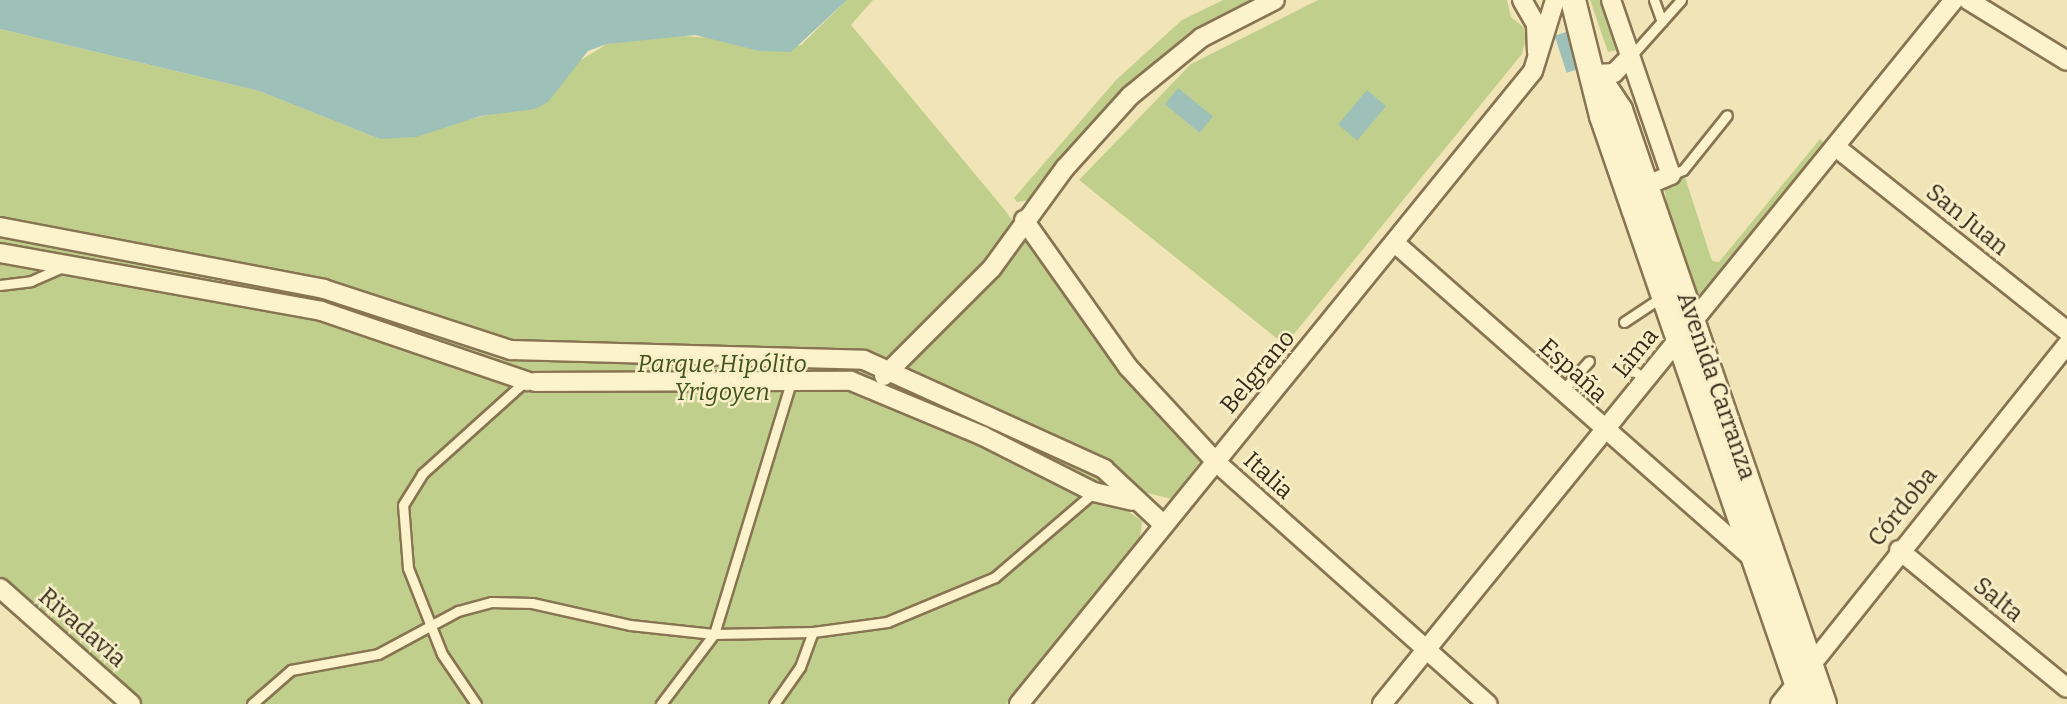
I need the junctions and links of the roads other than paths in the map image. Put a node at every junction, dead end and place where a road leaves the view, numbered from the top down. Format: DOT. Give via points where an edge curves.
graph roads {
  1 [pos="1275,0"];
  2 [pos="1522,0"];
  3 [pos="1555,0"];
  4 [pos="1573,0"];
  5 [pos="1611,0"];
  6 [pos="1654,0"];
  7 [pos="1681,0"];
  8 [pos="1954,0"];
  9 [pos="1968,0"];
  10 [pos="1662,22"];
  11 [pos="1630,57"];
  12 [pos="2067,61"];
  13 [pos="1533,71"];
  14 [pos="1597,74"];
  15 [pos="1727,115"];
  16 [pos="1837,148"];
  17 [pos="1671,175"];
  18 [pos="1645,186"];
  19 [pos="1024,220"];
  20 [pos="0,228"];
  21 [pos="69,243"];
  22 [pos="1396,244"];
  23 [pos="0,253"];
  24 [pos="64,267"];
  25 [pos="0,285"];
  26 [pos="1664,295"];
  27 [pos="1624,322"];
  28 [pos="1687,330"];
  29 [pos="2067,331"];
  30 [pos="2067,345"];
  31 [pos="534,353"];
  32 [pos="1589,360"];
  33 [pos="889,367"];
  34 [pos="1629,367"];
  35 [pos="792,377"];
  36 [pos="1646,380"];
  37 [pos="531,381"];
  38 [pos="877,389"];
  39 [pos="1560,393"];
  40 [pos="1604,432"];
  41 [pos="1216,462"];
  42 [pos="1731,483"];
  43 [pos="1094,492"];
  44 [pos="1132,501"];
  45 [pos="1701,515"];
  46 [pos="1164,525"];
  47 [pos="1899,550"];
  48 [pos="1759,563"];
  49 [pos="1785,583"];
  50 [pos="0,590"];
  51 [pos="431,626"];
  52 [pos="813,632"];
  53 [pos="714,634"];
  54 [pos="1426,649"];
  55 [pos="2065,683"];
  56 [pos="1804,684"];
  57 [pos="131,704"];
  58 [pos="252,704"];
  59 [pos="476,704"];
  60 [pos="661,704"];
  61 [pos="774,704"];
  62 [pos="1019,704"];
  63 [pos="1382,704"];
  64 [pos="1488,704"];
  65 [pos="1780,704"];
  66 [pos="1824,704"];
  1 -- 19 [label="street" via="1201,38 1143,83"];
  2 -- 13 [label="street" via="1536,24"];
  3 -- 13 [label="street"];
  4 -- 14 [label="main road, Avenida Carranza"];
  5 -- 11 [label="street"];
  6 -- 10 [label="lane"];
  7 -- 10 [label="lane"];
  8 -- 16 [label="street, Lima"];
  9 -- 12 [label="street"];
  10 -- 11 [label="lane"];
  11 -- 14 [label="street" via="1609,61"];
  11 -- 17 [label="street"];
  13 -- 22 [label="street, Belgrano"];
  14 -- 18 [label="main road, Avenida Carranza" via="1620,110"];
  14 -- 26 [label="main road, Avenida Carranza" via="1602,116"];
  15 -- 17 [label="lane" via="1683,170"];
  16 -- 28 [label="street, Lima"];
  16 -- 29 [label="street, San Juan"];
  17 -- 18 [label="street"];
  18 -- 28 [label="main road, Avenida Carranza"];
  19 -- 33 [label="street" via="992,268"];
  19 -- 41 [label="street, Italia" via="1128,367"];
  20 -- 21 [label="street"];
  21 -- 24 [label="street"];
  21 -- 31 [label="street" via="324,289 474,342"];
  22 -- 39 [label="street, España"];
  22 -- 41 [label="street, Belgrano"];
  23 -- 24 [label="street"];
  24 -- 25 [label="lane" via="31,281"];
  24 -- 37 [label="street" via="321,311"];
  26 -- 27 [label="lane"];
  26 -- 28 [label="main road, Avenida Carranza"];
  28 -- 36 [label="street, Lima"];
  28 -- 42 [label="main road, Avenida Carranza"];
  28 -- 49 [label="main road, Avenida Carranza"];
  30 -- 47 [label="street, Córdoba"];
  31 -- 33 [label="street" via="803,354"];
  31 -- 37 [label="street" via="546,367"];
  32 -- 39 [label="lane"];
  33 -- 38 [label="street"];
  33 -- 44 [label="street" via="1104,469"];
  34 -- 36 [label="lane"];
  35 -- 37 [label="street"];
  35 -- 38 [label="street"];
  35 -- 53 [label="lane"];
  36 -- 40 [label="street, Lima"];
  37 -- 51 [label="lane" via="422,474 404,505 408,568"];
  38 -- 43 [label="street"];
  39 -- 40 [label="street, España"];
  40 -- 45 [label="street, España"];
  40 -- 54 [label="street, Lima"];
  41 -- 46 [label="street, Belgrano"];
  41 -- 54 [label="street, Italia"];
  42 -- 45 [label="street" via="1728,514"];
  42 -- 48 [label="main road, Avenida Carranza"];
  43 -- 44 [label="street"];
  43 -- 52 [label="lane" via="1025,554 957,597 887,622"];
  44 -- 46 [label="street"];
  45 -- 48 [label="street, España"];
  46 -- 62 [label="street, Belgrano"];
  47 -- 55 [label="street, Salta"];
  47 -- 56 [label="street, Córdoba"];
  48 -- 49 [label="street, España"];
  48 -- 56 [label="main road, Avenida Carranza"];
  49 -- 56 [label="main road, Avenida Carranza"];
  50 -- 57 [label="street, Rivadavia"];
  51 -- 53 [label="lane" via="475,605 517,601 630,625"];
  51 -- 58 [label="lane" via="378,654 291,670"];
  51 -- 59 [label="lane"];
  52 -- 53 [label="lane"];
  52 -- 61 [label="lane" via="800,667"];
  53 -- 60 [label="lane"];
  54 -- 63 [label="street, Lima"];
  54 -- 64 [label="street, Italia"];
  56 -- 65 [label="street, Córdoba"];
  56 -- 66 [label="main road, Avenida Carranza"];
}
